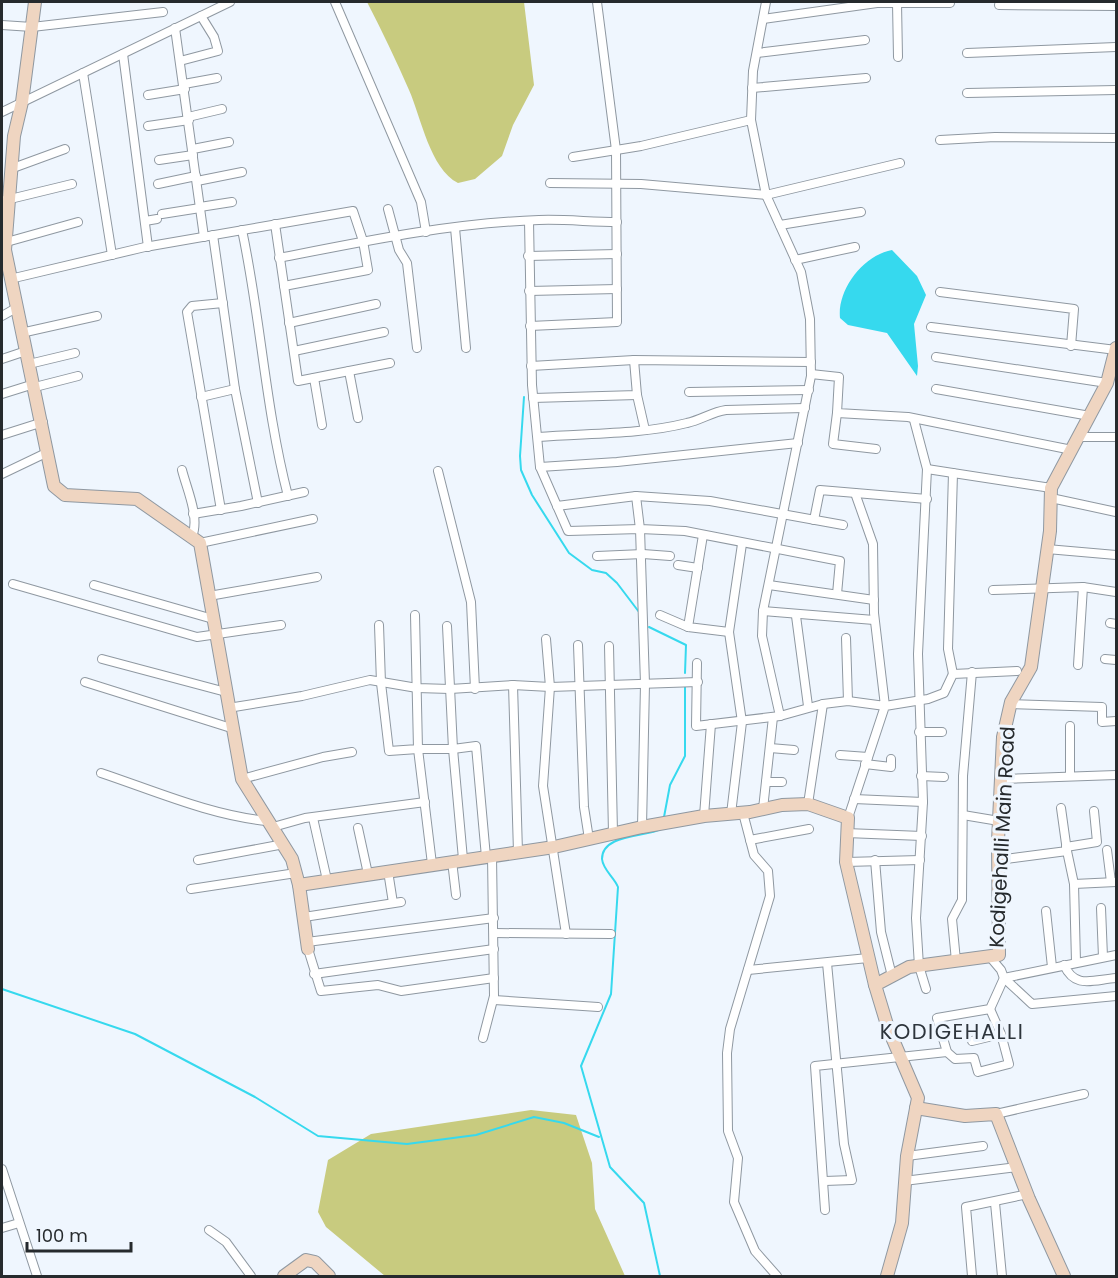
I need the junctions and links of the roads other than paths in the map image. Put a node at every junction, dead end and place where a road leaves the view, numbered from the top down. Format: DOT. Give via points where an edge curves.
graph roads {
  1 [pos="35,2"];
  2 [pos="227,2"];
  3 [pos="335,2"];
  4 [pos="597,2"];
  5 [pos="765,2"];
  6 [pos="940,2"];
  7 [pos="897,3"];
  8 [pos="950,3"];
  9 [pos="999,5"];
  10 [pos="1116,6"];
  11 [pos="164,12"];
  12 [pos="201,16"];
  13 [pos="763,19"];
  14 [pos="2,24"];
  15 [pos="33,27"];
  16 [pos="175,28"];
  17 [pos="865,40"];
  18 [pos="1116,47"];
  19 [pos="756,53"];
  20 [pos="967,53"];
  21 [pos="123,54"];
  22 [pos="898,57"];
  23 [pos="180,60"];
  24 [pos="83,73"];
  25 [pos="217,78"];
  26 [pos="866,78"];
  27 [pos="184,87"];
  28 [pos="752,88"];
  29 [pos="1116,90"];
  30 [pos="967,93"];
  31 [pos="148,95"];
  32 [pos="22,102"];
  33 [pos="222,109"];
  34 [pos="2,112"];
  35 [pos="189,118"];
  36 [pos="751,120"];
  37 [pos="148,126"];
  38 [pos="1116,138"];
  39 [pos="940,140"];
  40 [pos="229,142"];
  41 [pos="65,149"];
  42 [pos="616,150"];
  43 [pos="193,152"];
  44 [pos="573,157"];
  45 [pos="159,160"];
  46 [pos="900,163"];
  47 [pos="13,168"];
  48 [pos="242,172"];
  49 [pos="196,178"];
  50 [pos="550,183"];
  51 [pos="72,184"];
  52 [pos="158,184"];
  53 [pos="616,184"];
  54 [pos="766,195"];
  55 [pos="6,200"];
  56 [pos="232,202"];
  57 [pos="200,208"];
  58 [pos="388,208"];
  59 [pos="861,212"];
  60 [pos="145,221"];
  61 [pos="529,221"];
  62 [pos="78,222"];
  63 [pos="617,222"];
  64 [pos="275,224"];
  65 [pos="780,225"];
  66 [pos="455,228"];
  67 [pos="242,230"];
  68 [pos="426,232"];
  69 [pos="209,236"];
  70 [pos="395,236"];
  71 [pos="363,241"];
  72 [pos="4,242"];
  73 [pos="148,247"];
  74 [pos="855,247"];
  75 [pos="617,254"];
  76 [pos="112,255"];
  77 [pos="528,256"];
  78 [pos="279,258"];
  79 [pos="795,260"];
  80 [pos="10,279"];
  81 [pos="284,286"];
  82 [pos="617,289"];
  83 [pos="529,291"];
  84 [pos="940,292"];
  85 [pos="223,303"];
  86 [pos="376,304"];
  87 [pos="16,308"];
  88 [pos="2,316"];
  89 [pos="97,316"];
  90 [pos="289,323"];
  91 [pos="530,326"];
  92 [pos="931,327"];
  93 [pos="384,332"];
  94 [pos="21,333"];
  95 [pos="1071,346"];
  96 [pos="417,348"];
  97 [pos="466,348"];
  98 [pos="26,351"];
  99 [pos="294,351"];
  100 [pos="75,353"];
  101 [pos="1116,353"];
  102 [pos="936,357"];
  103 [pos="2,359"];
  104 [pos="634,360"];
  105 [pos="811,362"];
  106 [pos="390,363"];
  107 [pos="29,364"];
  108 [pos="531,366"];
  109 [pos="349,371"];
  110 [pos="812,374"];
  111 [pos="78,376"];
  112 [pos="314,378"];
  113 [pos="1107,383"];
  114 [pos="35,385"];
  115 [pos="235,389"];
  116 [pos="936,389"];
  117 [pos="809,390"];
  118 [pos="689,392"];
  119 [pos="2,394"];
  120 [pos="636,395"];
  121 [pos="201,397"];
  122 [pos="533,398"];
  123 [pos="805,408"];
  124 [pos="837,413"];
  125 [pos="1090,416"];
  126 [pos="358,418"];
  127 [pos="914,420"];
  128 [pos="43,422"];
  129 [pos="322,425"];
  130 [pos="645,430"];
  131 [pos="2,435"];
  132 [pos="537,436"];
  133 [pos="1079,437"];
  134 [pos="1116,437"];
  135 [pos="798,444"];
  136 [pos="876,449"];
  137 [pos="1072,450"];
  138 [pos="48,452"];
  139 [pos="540,467"];
  140 [pos="927,469"];
  141 [pos="182,470"];
  142 [pos="438,471"];
  143 [pos="953,473"];
  144 [pos="2,474"];
  145 [pos="304,492"];
  146 [pos="855,493"];
  147 [pos="1051,493"];
  148 [pos="288,496"];
  149 [pos="636,496"];
  150 [pos="927,499"];
  151 [pos="258,503"];
  152 [pos="557,506"];
  153 [pos="221,510"];
  154 [pos="1116,512"];
  155 [pos="193,514"];
  156 [pos="783,516"];
  157 [pos="313,519"];
  158 [pos="814,520"];
  159 [pos="843,525"];
  160 [pos="640,529"];
  161 [pos="703,535"];
  162 [pos="196,540"];
  163 [pos="742,544"];
  164 [pos="776,548"];
  165 [pos="1047,549"];
  166 [pos="643,554"];
  167 [pos="1116,555"];
  168 [pos="597,556"];
  169 [pos="670,556"];
  170 [pos="678,565"];
  171 [pos="698,568"];
  172 [pos="317,577"];
  173 [pos="13,584"];
  174 [pos="94,585"];
  175 [pos="769,585"];
  176 [pos="1083,587"];
  177 [pos="1043,589"];
  178 [pos="993,590"];
  179 [pos="1116,592"];
  180 [pos="837,594"];
  181 [pos="209,596"];
  182 [pos="874,600"];
  183 [pos="763,611"];
  184 [pos="415,615"];
  185 [pos="660,615"];
  186 [pos="796,616"];
  187 [pos="213,619"];
  188 [pos="874,620"];
  189 [pos="379,625"];
  190 [pos="281,626"];
  191 [pos="447,626"];
  192 [pos="688,627"];
  193 [pos="729,632"];
  194 [pos="217,634"];
  195 [pos="846,638"];
  196 [pos="546,639"];
  197 [pos="578,645"];
  198 [pos="609,646"];
  199 [pos="102,658"];
  200 [pos="1105,659"];
  201 [pos="1116,660"];
  202 [pos="698,663"];
  203 [pos="1078,665"];
  204 [pos="1017,671"];
  205 [pos="972,672"];
  206 [pos="953,674"];
  207 [pos="85,682"];
  208 [pos="698,682"];
  209 [pos="381,683"];
  210 [pos="513,684"];
  211 [pos="645,684"];
  212 [pos="580,685"];
  213 [pos="609,685"];
  214 [pos="550,687"];
  215 [pos="417,688"];
  216 [pos="450,689"];
  217 [pos="475,689"];
  218 [pos="226,692"];
  219 [pos="849,701"];
  220 [pos="918,701"];
  221 [pos="823,704"];
  222 [pos="1011,704"];
  223 [pos="808,706"];
  224 [pos="885,706"];
  225 [pos="228,708"];
  226 [pos="777,716"];
  227 [pos="1116,721"];
  228 [pos="742,722"];
  229 [pos="711,724"];
  230 [pos="1070,726"];
  231 [pos="231,728"];
  232 [pos="919,732"];
  233 [pos="942,732"];
  234 [pos="770,748"];
  235 [pos="418,749"];
  236 [pos="453,749"];
  237 [pos="794,750"];
  238 [pos="352,752"];
  239 [pos="840,755"];
  240 [pos="891,759"];
  241 [pos="866,760"];
  242 [pos="101,773"];
  243 [pos="1116,775"];
  244 [pos="921,776"];
  245 [pos="1070,776"];
  246 [pos="944,777"];
  247 [pos="242,779"];
  248 [pos="1002,779"];
  249 [pos="766,782"];
  250 [pos="782,782"];
  251 [pos="854,799"];
  252 [pos="425,802"];
  253 [pos="923,802"];
  254 [pos="808,804"];
  255 [pos="1061,808"];
  256 [pos="763,809"];
  257 [pos="1094,812"];
  258 [pos="737,813"];
  259 [pos="963,815"];
  260 [pos="704,816"];
  261 [pos="313,818"];
  262 [pos="848,818"];
  263 [pos="999,821"];
  264 [pos="271,824"];
  265 [pos="642,827"];
  266 [pos="358,828"];
  267 [pos="809,829"];
  268 [pos="613,833"];
  269 [pos="846,833"];
  270 [pos="922,836"];
  271 [pos="589,839"];
  272 [pos="750,840"];
  273 [pos="284,844"];
  274 [pos="554,847"];
  275 [pos="1067,849"];
  276 [pos="1107,850"];
  277 [pos="518,852"];
  278 [pos="489,856"];
  279 [pos="198,860"];
  280 [pos="458,860"];
  281 [pos="875,860"];
  282 [pos="920,860"];
  283 [pos="998,860"];
  284 [pos="846,862"];
  285 [pos="432,864"];
  286 [pos="388,871"];
  287 [pos="368,874"];
  288 [pos="298,879"];
  289 [pos="327,880"];
  290 [pos="1114,882"];
  291 [pos="1074,884"];
  292 [pos="191,889"];
  293 [pos="456,895"];
  294 [pos="1101,908"];
  295 [pos="1046,911"];
  296 [pos="304,917"];
  297 [pos="494,918"];
  298 [pos="495,933"];
  299 [pos="566,934"];
  300 [pos="611,934"];
  301 [pos="307,946"];
  302 [pos="494,949"];
  303 [pos="1116,955"];
  304 [pos="990,957"];
  305 [pos="1103,957"];
  306 [pos="868,958"];
  307 [pos="956,961"];
  308 [pos="1076,962"];
  309 [pos="826,963"];
  310 [pos="1064,965"];
  311 [pos="919,966"];
  312 [pos="1052,967"];
  313 [pos="748,970"];
  314 [pos="314,975"];
  315 [pos="892,976"];
  316 [pos="495,978"];
  317 [pos="1004,978"];
  318 [pos="1116,978"];
  319 [pos="875,985"];
  320 [pos="926,989"];
  321 [pos="1116,996"];
  322 [pos="494,1000"];
  323 [pos="598,1007"];
  324 [pos="990,1009"];
  325 [pos="1001,1034"];
  326 [pos="483,1038"];
  327 [pos="972,1041"];
  328 [pos="947,1052"];
  329 [pos="901,1059"];
  330 [pos="838,1065"];
  331 [pos="1084,1094"];
  332 [pos="916,1108"];
  333 [pos="996,1114"];
  334 [pos="983,1146"];
  335 [pos="907,1156"];
  336 [pos="1017,1167"];
  337 [pos="2,1169"];
  338 [pos="825,1181"];
  339 [pos="904,1181"];
  340 [pos="1028,1194"];
  341 [pos="995,1203"];
  342 [pos="825,1210"];
  343 [pos="19,1223"];
  344 [pos="2,1228"];
  345 [pos="209,1230"];
  346 [pos="37,1276"];
  347 [pos="251,1276"];
  348 [pos="284,1276"];
  349 [pos="329,1276"];
  350 [pos="777,1276"];
  351 [pos="887,1276"];
  352 [pos="972,1276"];
  353 [pos="1002,1276"];
  354 [pos="1064,1276"];
  1 -- 15 [label="street"];
  2 -- 12 [label="street"];
  3 -- 68 [label="street" via="421,202"];
  4 -- 42 [label="street"];
  5 -- 13 [label="street"];
  6 -- 7 [label="street"];
  6 -- 8 [label="street"];
  7 -- 13 [label="street"];
  7 -- 22 [label="street"];
  9 -- 10 [label="street"];
  11 -- 15 [label="street"];
  12 -- 16 [label="street"];
  12 -- 23 [label="street" via="218,51"];
  13 -- 19 [label="street"];
  14 -- 15 [label="street"];
  15 -- 32 [label="street"];
  16 -- 21 [label="street"];
  16 -- 23 [label="street"];
  17 -- 19 [label="street"];
  18 -- 20 [label="street"];
  19 -- 28 [label="street"];
  21 -- 24 [label="street"];
  21 -- 60 [label="street"];
  23 -- 27 [label="street"];
  24 -- 32 [label="street"];
  24 -- 76 [label="street"];
  25 -- 27 [label="street"];
  26 -- 28 [label="street"];
  27 -- 31 [label="street"];
  27 -- 35 [label="street"];
  28 -- 36 [label="street"];
  29 -- 30 [label="street"];
  32 -- 34 [label="street"];
  32 -- 47 [label="street" via="14,136"];
  33 -- 35 [label="street"];
  35 -- 37 [label="street"];
  35 -- 43 [label="street"];
  36 -- 42 [label="street"];
  36 -- 54 [label="street"];
  38 -- 39 [label="street"];
  40 -- 43 [label="street"];
  41 -- 47 [label="street"];
  42 -- 44 [label="street"];
  42 -- 53 [label="street"];
  43 -- 45 [label="street"];
  43 -- 49 [label="street"];
  46 -- 54 [label="street"];
  47 -- 55 [label="street"];
  48 -- 49 [label="street"];
  49 -- 52 [label="street"];
  49 -- 57 [label="street"];
  50 -- 53 [label="street"];
  51 -- 55 [label="street"];
  53 -- 54 [label="street"];
  53 -- 63 [label="street"];
  54 -- 65 [label="street"];
  55 -- 72 [label="street"];
  56 -- 57 [label="street"];
  57 -- 60 [label="street"];
  57 -- 69 [label="street"];
  58 -- 70 [label="street"];
  59 -- 65 [label="street"];
  60 -- 73 [label="street"];
  61 -- 63 [label="street"];
  61 -- 66 [label="street"];
  61 -- 77 [label="street"];
  62 -- 72 [label="street"];
  63 -- 75 [label="street"];
  64 -- 67 [label="street"];
  64 -- 71 [label="street" via="353,211"];
  64 -- 78 [label="street"];
  65 -- 79 [label="street"];
  66 -- 68 [label="street"];
  66 -- 97 [label="street"];
  67 -- 69 [label="street"];
  67 -- 148 [label="street" via="254,288 274,441"];
  68 -- 70 [label="street"];
  69 -- 73 [label="street"];
  69 -- 85 [label="street"];
  70 -- 71 [label="street"];
  70 -- 96 [label="street" via="407,263"];
  71 -- 78 [label="street"];
  71 -- 81 [label="street" via="368,270"];
  72 -- 80 [label="street"];
  73 -- 76 [label="street"];
  74 -- 79 [label="street"];
  75 -- 77 [label="street"];
  75 -- 82 [label="street"];
  76 -- 80 [label="street"];
  77 -- 83 [label="street"];
  78 -- 81 [label="street"];
  79 -- 105 [label="street" via="810,319"];
  80 -- 87 [label="street"];
  81 -- 90 [label="street"];
  82 -- 83 [label="street"];
  82 -- 91 [label="street" via="617,322"];
  83 -- 91 [label="street"];
  84 -- 95 [label="street" via="1074,309"];
  85 -- 115 [label="street"];
  85 -- 121 [label="street" via="187,309"];
  86 -- 90 [label="street"];
  87 -- 88 [label="street"];
  87 -- 94 [label="street"];
  89 -- 94 [label="street"];
  90 -- 99 [label="street"];
  91 -- 108 [label="street"];
  92 -- 95 [label="street"];
  93 -- 99 [label="street"];
  94 -- 98 [label="street"];
  95 -- 101 [label="street"];
  98 -- 103 [label="street"];
  98 -- 107 [label="street"];
  99 -- 112 [label="street" via="298,381"];
  100 -- 107 [label="street"];
  101 -- 113 [label="street, Kodigehalli Main Road"];
  102 -- 113 [label="street"];
  104 -- 105 [label="street"];
  104 -- 108 [label="street"];
  104 -- 120 [label="street"];
  105 -- 110 [label="street"];
  106 -- 109 [label="street"];
  107 -- 114 [label="street"];
  108 -- 122 [label="street"];
  109 -- 112 [label="street"];
  109 -- 126 [label="street"];
  110 -- 117 [label="street"];
  110 -- 124 [label="street" via="839,377"];
  111 -- 114 [label="street"];
  112 -- 129 [label="street"];
  113 -- 125 [label="street, Kodigehalli Main Road"];
  114 -- 119 [label="street"];
  114 -- 128 [label="street"];
  115 -- 121 [label="street"];
  115 -- 151 [label="street"];
  116 -- 125 [label="street"];
  117 -- 118 [label="street"];
  117 -- 123 [label="street"];
  120 -- 122 [label="street"];
  120 -- 130 [label="street"];
  121 -- 153 [label="street"];
  122 -- 132 [label="street"];
  123 -- 130 [label="street" via="715,412 688,423"];
  123 -- 135 [label="street"];
  124 -- 127 [label="street"];
  124 -- 136 [label="street" via="832,444"];
  125 -- 133 [label="street, Kodigehalli Main Road"];
  127 -- 137 [label="street"];
  127 -- 140 [label="street"];
  128 -- 131 [label="street"];
  128 -- 138 [label="street"];
  130 -- 132 [label="street"];
  132 -- 139 [label="street"];
  133 -- 134 [label="street"];
  133 -- 137 [label="street, Kodigehalli Main Road"];
  135 -- 139 [label="street"];
  135 -- 156 [label="street"];
  137 -- 147 [label="street, Kodigehalli Main Road"];
  138 -- 144 [label="street"];
  138 -- 162 [label="street" via="54,486 65,495 137,499"];
  139 -- 152 [label="street"];
  140 -- 143 [label="street"];
  140 -- 150 [label="street"];
  141 -- 155 [label="street"];
  142 -- 217 [label="street" via="471,602"];
  143 -- 147 [label="street"];
  143 -- 206 [label="street" via="948,649"];
  145 -- 148 [label="street"];
  146 -- 150 [label="street"];
  146 -- 158 [label="street" via="820,490"];
  146 -- 182 [label="street" via="873,544"];
  147 -- 154 [label="street"];
  147 -- 165 [label="street, Kodigehalli Main Road"];
  148 -- 151 [label="street"];
  149 -- 152 [label="street"];
  149 -- 156 [label="street" via="710,501"];
  149 -- 160 [label="street"];
  150 -- 220 [label="street"];
  151 -- 153 [label="street"];
  152 -- 160 [label="street" via="568,531"];
  153 -- 155 [label="street"];
  155 -- 162 [label="street"];
  156 -- 158 [label="street"];
  156 -- 164 [label="street"];
  157 -- 162 [label="street"];
  158 -- 159 [label="street"];
  160 -- 161 [label="street"];
  160 -- 166 [label="street"];
  161 -- 163 [label="street"];
  161 -- 171 [label="street"];
  162 -- 181 [label="street"];
  163 -- 164 [label="street"];
  163 -- 193 [label="street"];
  164 -- 175 [label="street"];
  164 -- 180 [label="street" via="840,561"];
  165 -- 167 [label="street"];
  165 -- 177 [label="street, Kodigehalli Main Road"];
  166 -- 168 [label="street"];
  166 -- 169 [label="street"];
  166 -- 211 [label="street"];
  170 -- 171 [label="street"];
  171 -- 192 [label="street"];
  172 -- 181 [label="street"];
  173 -- 194 [label="street" via="197,637"];
  174 -- 187 [label="street"];
  175 -- 180 [label="street"];
  175 -- 183 [label="street"];
  176 -- 177 [label="street"];
  176 -- 179 [label="street"];
  176 -- 203 [label="street"];
  177 -- 178 [label="street"];
  177 -- 222 [label="street, Kodigehalli Main Road" via="1031,667"];
  180 -- 182 [label="street"];
  181 -- 187 [label="street"];
  182 -- 188 [label="street"];
  183 -- 186 [label="street"];
  183 -- 226 [label="street" via="762,636"];
  184 -- 215 [label="street"];
  185 -- 192 [label="street"];
  186 -- 188 [label="street"];
  186 -- 223 [label="street"];
  187 -- 194 [label="street"];
  188 -- 224 [label="street"];
  189 -- 209 [label="street"];
  190 -- 194 [label="street"];
  191 -- 216 [label="street"];
  192 -- 193 [label="street"];
  193 -- 228 [label="street"];
  194 -- 218 [label="street"];
  195 -- 219 [label="street"];
  196 -- 214 [label="street"];
  197 -- 212 [label="street"];
  198 -- 213 [label="street"];
  199 -- 218 [label="street"];
  200 -- 201 [label="street"];
  202 -- 208 [label="street"];
  204 -- 205 [label="street"];
  205 -- 206 [label="street"];
  205 -- 259 [label="street"];
  206 -- 220 [label="street" via="944,693"];
  207 -- 231 [label="street"];
  208 -- 211 [label="street"];
  208 -- 229 [label="street" via="696,726"];
  209 -- 215 [label="street"];
  209 -- 225 [label="street" via="370,680"];
  209 -- 235 [label="street" via="389,751"];
  210 -- 214 [label="street"];
  210 -- 217 [label="street"];
  210 -- 277 [label="street"];
  211 -- 213 [label="street"];
  211 -- 265 [label="street"];
  212 -- 213 [label="street"];
  212 -- 214 [label="street"];
  212 -- 271 [label="street" via="584,807"];
  213 -- 268 [label="street"];
  214 -- 274 [label="street" via="543,786"];
  215 -- 216 [label="street"];
  215 -- 235 [label="street"];
  216 -- 217 [label="street"];
  216 -- 236 [label="street"];
  218 -- 225 [label="street"];
  219 -- 221 [label="street"];
  219 -- 224 [label="street"];
  220 -- 224 [label="street"];
  220 -- 232 [label="street"];
  221 -- 223 [label="street"];
  221 -- 254 [label="street"];
  222 -- 227 [label="street" via="1102,707 1102,722"];
  222 -- 248 [label="street, Kodigehalli Main Road" via="1003,737"];
  223 -- 226 [label="street"];
  224 -- 241 [label="street"];
  225 -- 231 [label="street"];
  226 -- 228 [label="street"];
  226 -- 234 [label="street"];
  228 -- 229 [label="street"];
  228 -- 258 [label="street"];
  229 -- 260 [label="street"];
  230 -- 245 [label="street"];
  231 -- 247 [label="street"];
  232 -- 233 [label="street"];
  232 -- 244 [label="street"];
  234 -- 237 [label="street"];
  234 -- 249 [label="street"];
  235 -- 236 [label="street"];
  235 -- 252 [label="street"];
  236 -- 278 [label="street" via="476,746"];
  236 -- 280 [label="street"];
  238 -- 247 [label="street"];
  239 -- 241 [label="street"];
  240 -- 241 [label="street" via="891,767"];
  241 -- 251 [label="street"];
  242 -- 264 [label="street"];
  243 -- 245 [label="street"];
  244 -- 246 [label="street"];
  244 -- 253 [label="street"];
  245 -- 248 [label="street"];
  247 -- 264 [label="street"];
  248 -- 263 [label="street, Kodigehalli Main Road"];
  249 -- 250 [label="street"];
  249 -- 256 [label="street"];
  251 -- 253 [label="street"];
  251 -- 262 [label="street"];
  252 -- 261 [label="street"];
  252 -- 285 [label="street"];
  253 -- 270 [label="street"];
  254 -- 256 [label="street"];
  254 -- 262 [label="street"];
  255 -- 275 [label="street"];
  256 -- 258 [label="street"];
  257 -- 275 [label="street" via="1098,842"];
  258 -- 260 [label="street"];
  258 -- 272 [label="street"];
  259 -- 263 [label="street"];
  259 -- 307 [label="street" via="962,900 952,919"];
  260 -- 265 [label="street"];
  261 -- 264 [label="street"];
  261 -- 289 [label="street"];
  262 -- 269 [label="street"];
  263 -- 283 [label="street, Kodigehalli Main Road"];
  264 -- 273 [label="street"];
  265 -- 268 [label="street"];
  266 -- 287 [label="street"];
  267 -- 272 [label="street"];
  268 -- 271 [label="street"];
  269 -- 270 [label="street"];
  269 -- 284 [label="street"];
  270 -- 282 [label="street"];
  271 -- 274 [label="street"];
  272 -- 313 [label="street" via="754,855 768,871 770,896"];
  273 -- 279 [label="street"];
  273 -- 288 [label="street"];
  274 -- 277 [label="street"];
  274 -- 299 [label="street"];
  275 -- 283 [label="street"];
  275 -- 291 [label="street"];
  276 -- 290 [label="street"];
  277 -- 278 [label="street"];
  278 -- 280 [label="street"];
  278 -- 297 [label="street"];
  280 -- 285 [label="street"];
  280 -- 293 [label="street"];
  281 -- 282 [label="street"];
  281 -- 284 [label="street"];
  281 -- 315 [label="street" via="881,932"];
  282 -- 311 [label="street" via="916,918"];
  283 -- 304 [label="street, Kodigehalli Main Road" via="999,956"];
  284 -- 306 [label="street"];
  285 -- 286 [label="street"];
  286 -- 287 [label="street"];
  286 -- 296 [label="street" via="397,903"];
  287 -- 289 [label="street"];
  288 -- 289 [label="street"];
  288 -- 292 [label="street"];
  288 -- 296 [label="street"];
  290 -- 291 [label="street"];
  291 -- 308 [label="street"];
  294 -- 305 [label="street"];
  295 -- 312 [label="street"];
  296 -- 301 [label="street"];
  297 -- 298 [label="street"];
  297 -- 301 [label="street"];
  298 -- 299 [label="street"];
  298 -- 302 [label="street"];
  299 -- 300 [label="street"];
  301 -- 314 [label="street"];
  302 -- 314 [label="street"];
  302 -- 316 [label="street"];
  303 -- 305 [label="street"];
  304 -- 307 [label="street, Kodigehalli Main Road"];
  304 -- 317 [label="street"];
  305 -- 308 [label="street"];
  306 -- 309 [label="street"];
  306 -- 319 [label="street"];
  307 -- 311 [label="street, Kodigehalli Main Road"];
  308 -- 310 [label="street"];
  309 -- 313 [label="street"];
  309 -- 330 [label="street"];
  310 -- 312 [label="street"];
  310 -- 318 [label="street" via="1069,977 1076,981"];
  311 -- 315 [label="street, Kodigehalli Main Road"];
  311 -- 320 [label="street"];
  312 -- 317 [label="street"];
  313 -- 350 [label="street" via="727,1053 728,1131 738,1158 734,1202 755,1251"];
  314 -- 316 [label="street" via="321,991 378,985 401,991"];
  315 -- 319 [label="street, Kodigehalli Main Road"];
  316 -- 322 [label="street"];
  317 -- 321 [label="street" via="1036,1005"];
  317 -- 324 [label="street"];
  319 -- 329 [label="street"];
  322 -- 323 [label="street"];
  322 -- 326 [label="street"];
  324 -- 325 [label="street"];
  324 -- 328 [label="street" via="937,1018"];
  325 -- 327 [label="street"];
  325 -- 328 [label="street" via="1009,1064 1001,1068 978,1072 974,1058 955,1059"];
  328 -- 329 [label="street"];
  329 -- 330 [label="street"];
  329 -- 332 [label="street" via="918,1098"];
  330 -- 338 [label="street" via="815,1066"];
  330 -- 338 [label="street" via="844,1144 852,1180"];
  331 -- 333 [label="street"];
  332 -- 333 [label="street" via="965,1116"];
  332 -- 335 [label="street"];
  333 -- 336 [label="street"];
  334 -- 335 [label="street"];
  335 -- 339 [label="street"];
  336 -- 339 [label="street"];
  336 -- 340 [label="street"];
  337 -- 343 [label="street"];
  338 -- 342 [label="street"];
  339 -- 351 [label="street" via="902,1223"];
  340 -- 341 [label="street"];
  340 -- 354 [label="street"];
  341 -- 352 [label="street" via="966,1207"];
  341 -- 353 [label="street"];
  343 -- 344 [label="street"];
  343 -- 346 [label="street"];
  345 -- 347 [label="street" via="225,1242"];
  348 -- 349 [label="street" via="306,1260 315,1262"];
}
